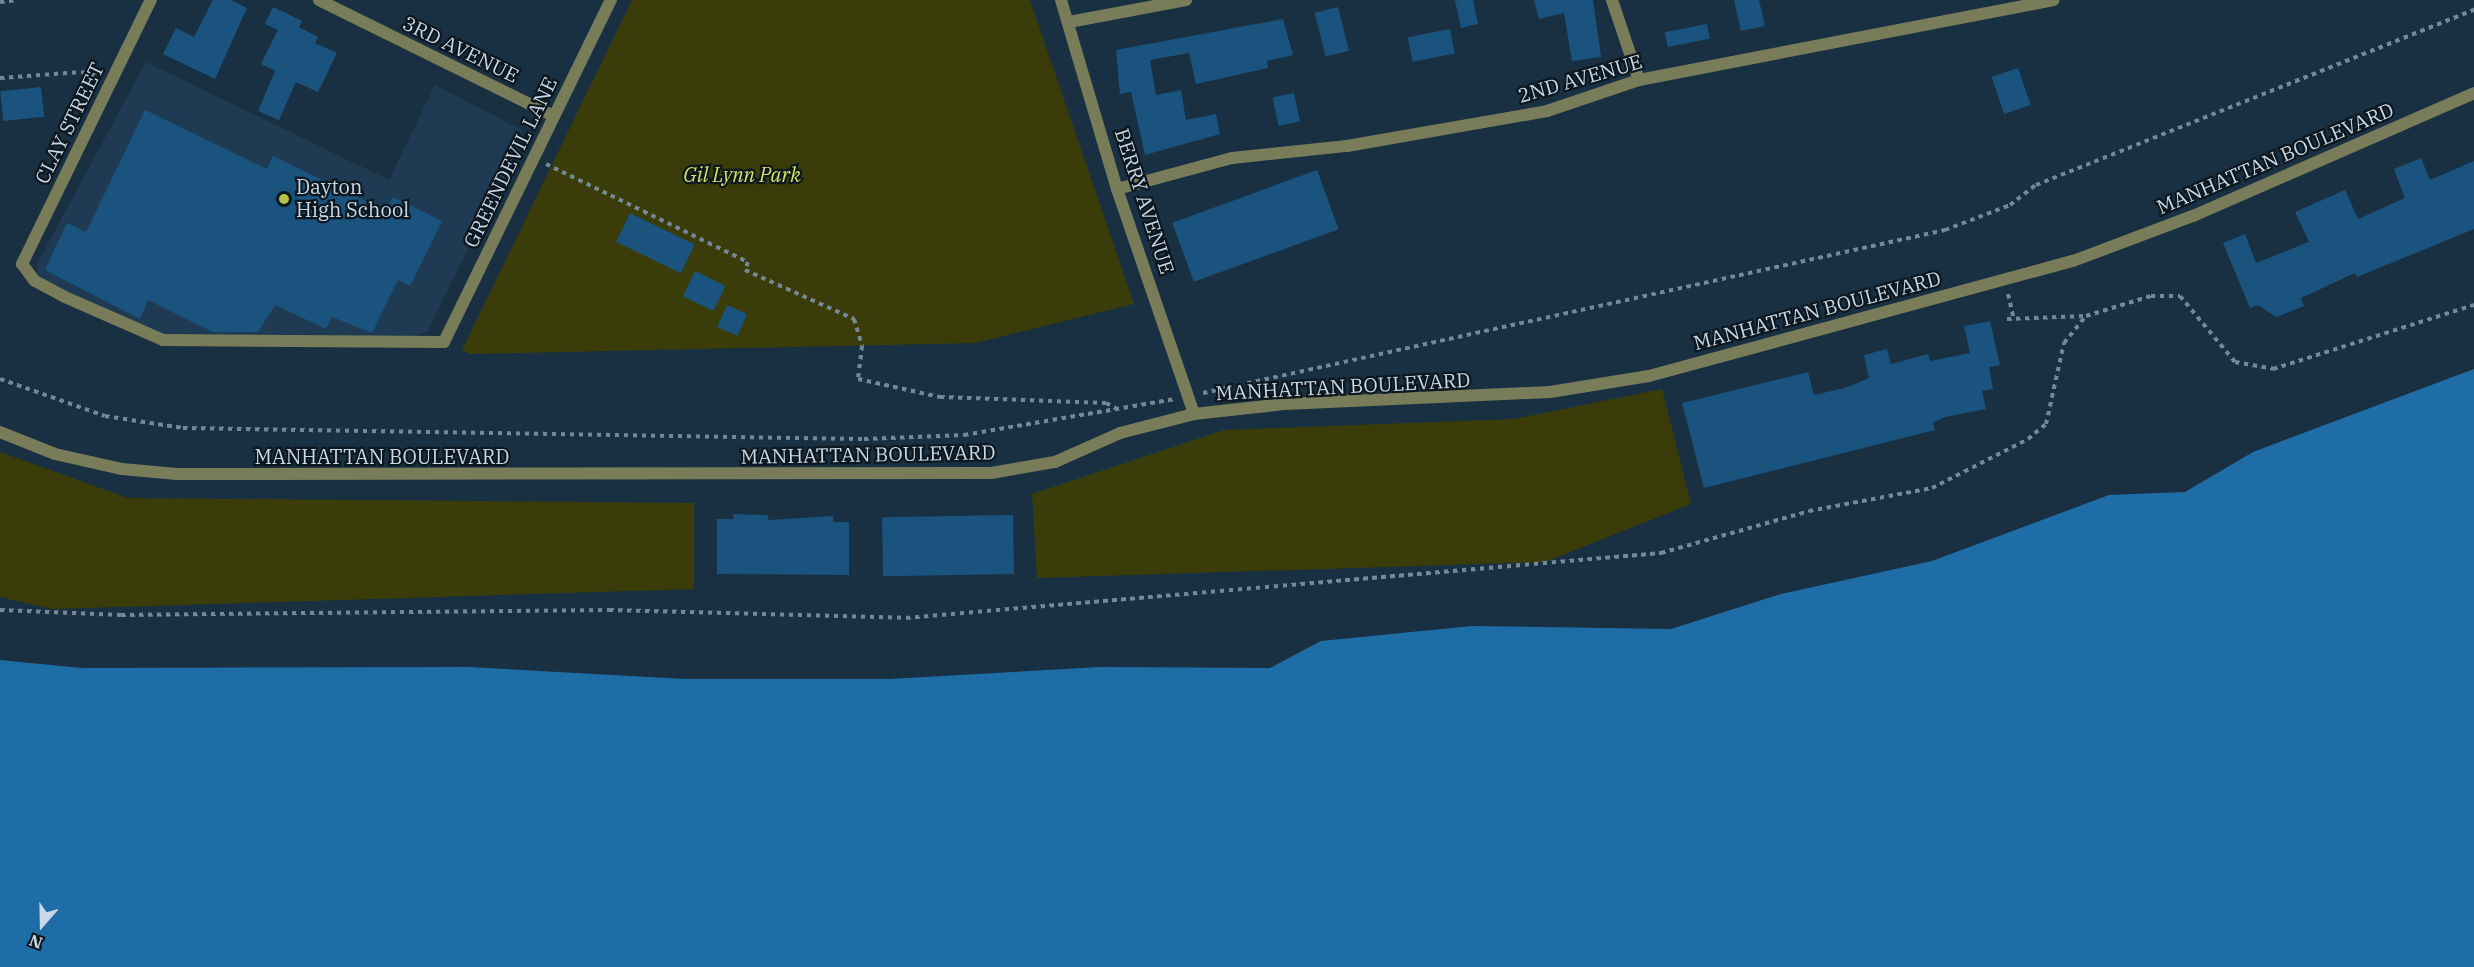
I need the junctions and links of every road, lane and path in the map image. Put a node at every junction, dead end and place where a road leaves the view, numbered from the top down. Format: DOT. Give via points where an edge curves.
graph roads {
  1 [pos="17,0"];
  2 [pos="151,0"];
  3 [pos="319,0"];
  4 [pos="611,0"];
  5 [pos="1061,0"];
  6 [pos="1186,0"];
  7 [pos="1611,0"];
  8 [pos="2053,0"];
  9 [pos="0,2"];
  10 [pos="2474,10"];
  11 [pos="1069,22"];
  12 [pos="0,78"];
  13 [pos="112,80"];
  14 [pos="1639,80"];
  15 [pos="2474,93"];
  16 [pos="554,116"];
  17 [pos="534,158"];
  18 [pos="1117,189"];
  19 [pos="2004,280"];
  20 [pos="2474,305"];
  21 [pos="2086,316"];
  22 [pos="2007,319"];
  23 [pos="2014,319"];
  24 [pos="444,342"];
  25 [pos="0,379"];
  26 [pos="1187,396"];
  27 [pos="1120,411"];
  28 [pos="1194,414"];
  29 [pos="0,432"];
  30 [pos="0,610"];
  1 -- 9 [label="path"];
  2 -- 13 [label="street, CLAY STREET"];
  3 -- 16 [label="street, 3RD AVENUE"];
  4 -- 16 [label="street, GREENDEVIL LANE"];
  5 -- 11 [label="street, BERRY AVENUE"];
  6 -- 11 [label="street"];
  7 -- 14 [label="street"];
  8 -- 14 [label="street, 2ND AVENUE"];
  10 -- 26 [label="path" via="2036,185 2010,205 1945,230"];
  11 -- 18 [label="street, BERRY AVENUE"];
  12 -- 13 [label="path" via="82,72"];
  13 -- 24 [label="street, CLAY STREET" via="22,264 34,281 163,340"];
  14 -- 18 [label="street, 2ND AVENUE" via="1547,111 1347,146 1232,158"];
  15 -- 19 [label="street, MANHATTAN BOULEVARD" via="2193,216 2073,261"];
  16 -- 17 [label="street, GREENDEVIL LANE"];
  17 -- 24 [label="street, GREENDEVIL LANE"];
  17 -- 27 [label="path" via="748,262 744,270 854,319 862,346 858,379 939,397 1106,403"];
  18 -- 26 [label="street, BERRY AVENUE"];
  19 -- 23 [label="path"];
  19 -- 28 [label="street, MANHATTAN BOULEVARD" via="1649,376 1572,389"];
  20 -- 21 [label="path" via="2273,369 2235,362 2180,296 2151,297"];
  21 -- 23 [label="path"];
  21 -- 30 [label="path" via="2064,343 2046,424 2013,447 1932,488 1809,511 1661,553 1191,597 906,618 609,610 121,615"];
  22 -- 23 [label="path"];
  25 -- 27 [label="path" via="105,416 183,428 864,439 964,435"];
  26 -- 27 [label="path"];
  26 -- 28 [label="street, BERRY AVENUE"];
  28 -- 29 [label="street, MANHATTAN BOULEVARD" via="1120,433 1055,462 991,473 883,476 177,474 122,469 55,454"];
}
